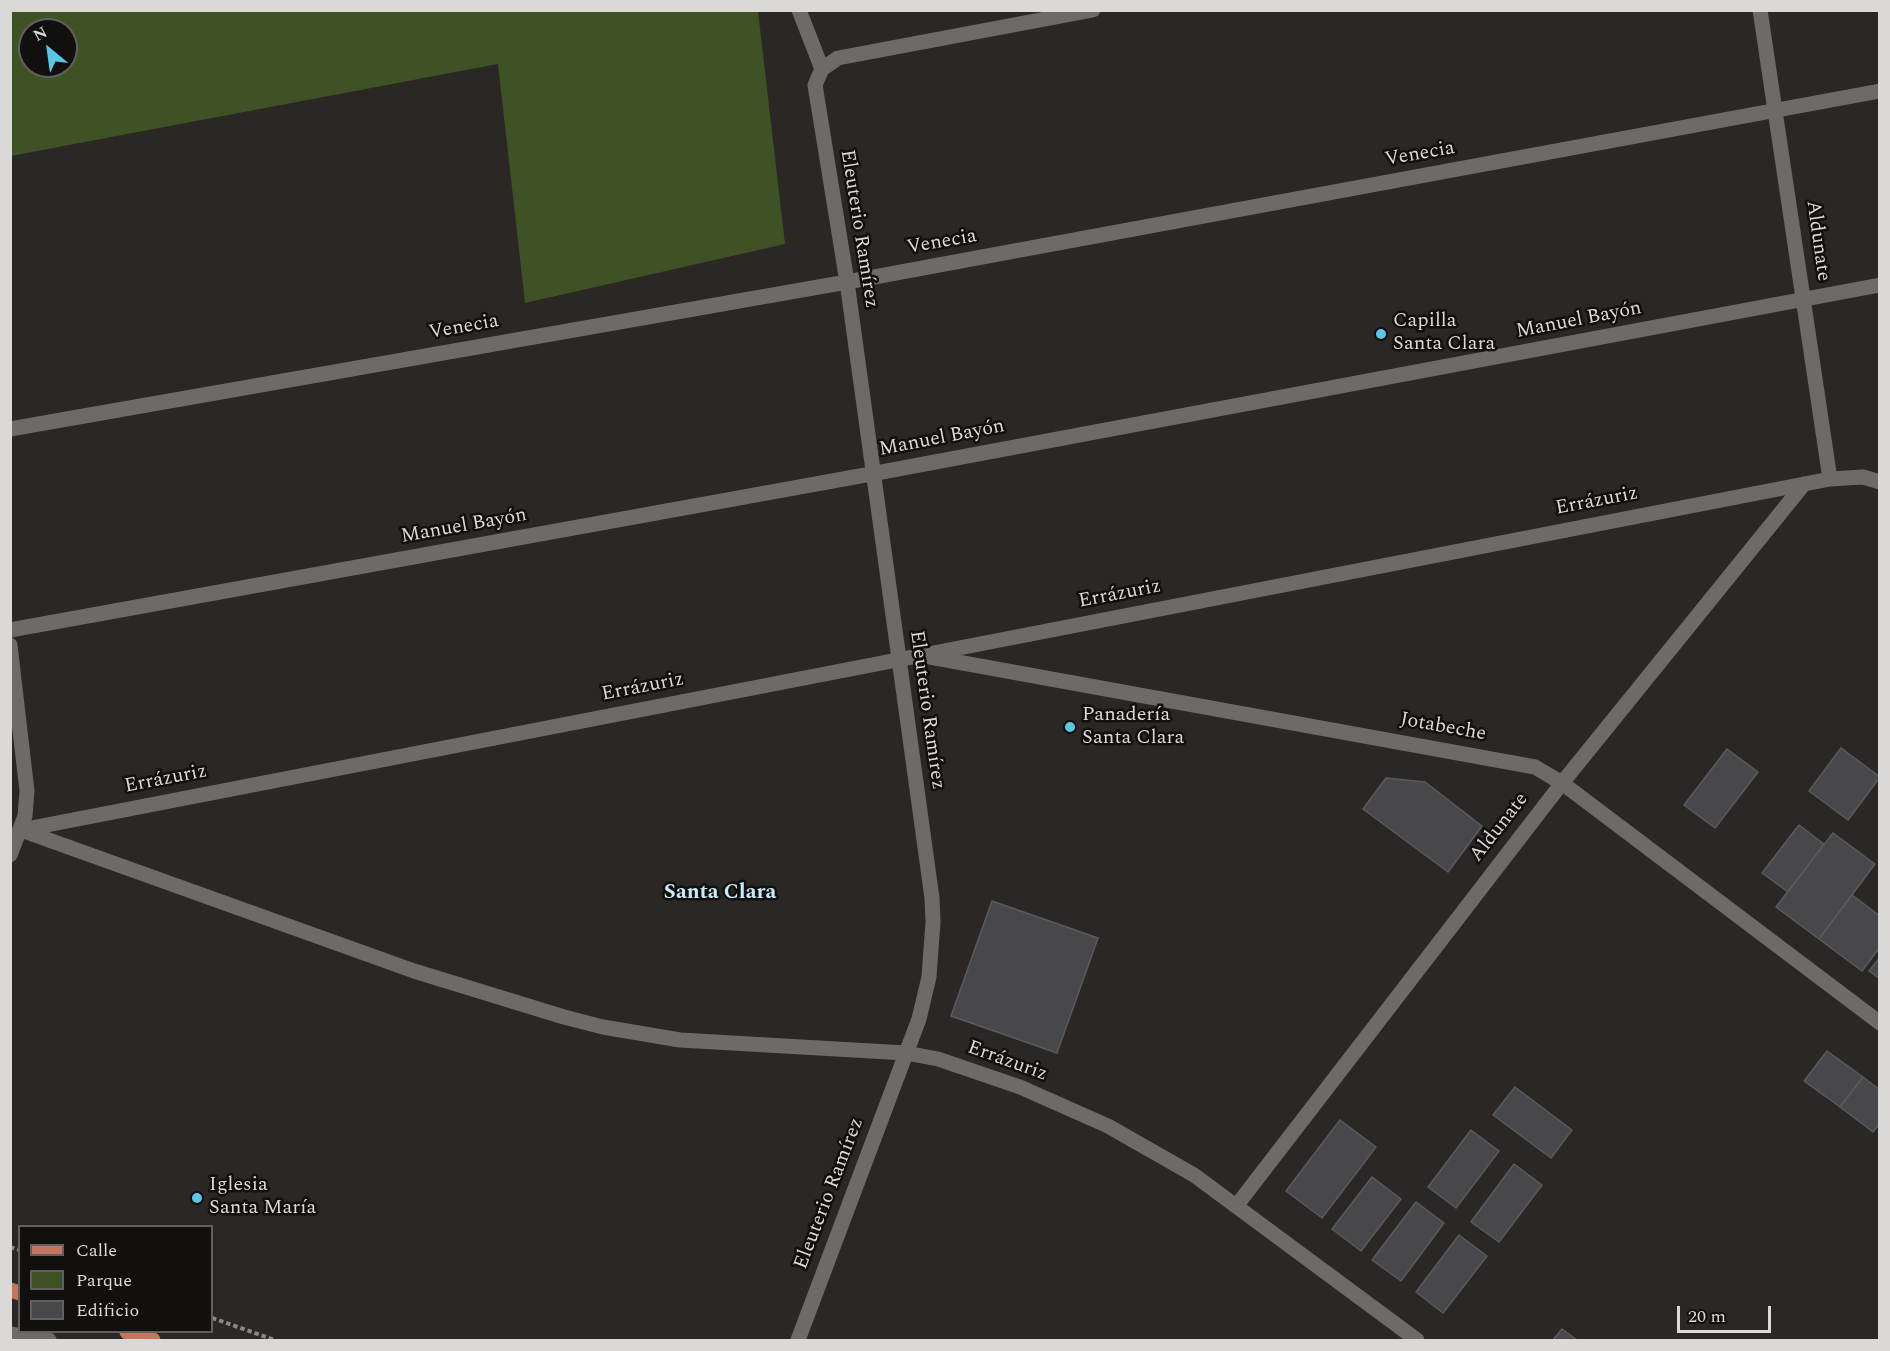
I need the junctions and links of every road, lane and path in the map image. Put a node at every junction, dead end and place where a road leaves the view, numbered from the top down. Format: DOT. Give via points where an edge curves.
graph roads {
  1 [pos="799,10"];
  2 [pos="1093,10"];
  3 [pos="1760,10"];
  4 [pos="822,69"];
  5 [pos="1880,91"];
  6 [pos="1777,111"];
  7 [pos="847,282"];
  8 [pos="1880,285"];
  9 [pos="1804,300"];
  10 [pos="10,429"];
  11 [pos="871,474"];
  12 [pos="1830,479"];
  13 [pos="1880,482"];
  14 [pos="1804,484"];
  15 [pos="10,630"];
  16 [pos="10,645"];
  17 [pos="921,655"];
  18 [pos="897,660"];
  19 [pos="1562,783"];
  20 [pos="21,830"];
  21 [pos="10,855"];
  22 [pos="1880,1023"];
  23 [pos="906,1053"];
  24 [pos="1237,1205"];
  25 [pos="213,1318"];
  26 [pos="130,1333"];
  27 [pos="10,1335"];
  28 [pos="49,1341"];
  29 [pos="153,1341"];
  30 [pos="275,1341"];
  31 [pos="798,1341"];
  32 [pos="1417,1341"];
  1 -- 4 [label="street"];
  2 -- 4 [label="street" via="838,58"];
  3 -- 6 [label="street, Aldunate"];
  4 -- 7 [label="street, Eleuterio Ramírez" via="815,94"];
  5 -- 6 [label="street, Venecia"];
  6 -- 7 [label="street, Venecia"];
  6 -- 9 [label="street, Aldunate"];
  7 -- 10 [label="street, Venecia"];
  7 -- 11 [label="street, Eleuterio Ramírez"];
  8 -- 9 [label="street, Manuel Bayón"];
  9 -- 11 [label="street, Manuel Bayón"];
  9 -- 12 [label="street, Aldunate"];
  11 -- 15 [label="street, Manuel Bayón"];
  11 -- 18 [label="street, Eleuterio Ramírez"];
  12 -- 13 [label="street, Errázuriz" via="1863,477"];
  12 -- 14 [label="street, Errázuriz"];
  14 -- 17 [label="street, Errázuriz"];
  14 -- 19 [label="street, Aldunate"];
  16 -- 20 [label="street" via="27,791"];
  17 -- 18 [label="street, Errázuriz"];
  17 -- 19 [label="street, Jotabeche" via="1524,764"];
  18 -- 20 [label="street, Errázuriz"];
  18 -- 23 [label="street, Eleuterio Ramírez" via="933,922 924,1003"];
  19 -- 22 [label="street, Jotabeche"];
  19 -- 24 [label="street, Aldunate"];
  20 -- 21 [label="street"];
  20 -- 23 [label="street, Errázuriz" via="414,971 593,1024 707,1042"];
  23 -- 24 [label="street, Errázuriz" via="979,1072 1108,1126 1178,1165"];
  23 -- 31 [label="street, Eleuterio Ramírez"];
  24 -- 32 [label="street, Errázuriz"];
  25 -- 30 [label="path"];
  26 -- 29 [label="main road"];
  27 -- 28 [label="street"];
}
